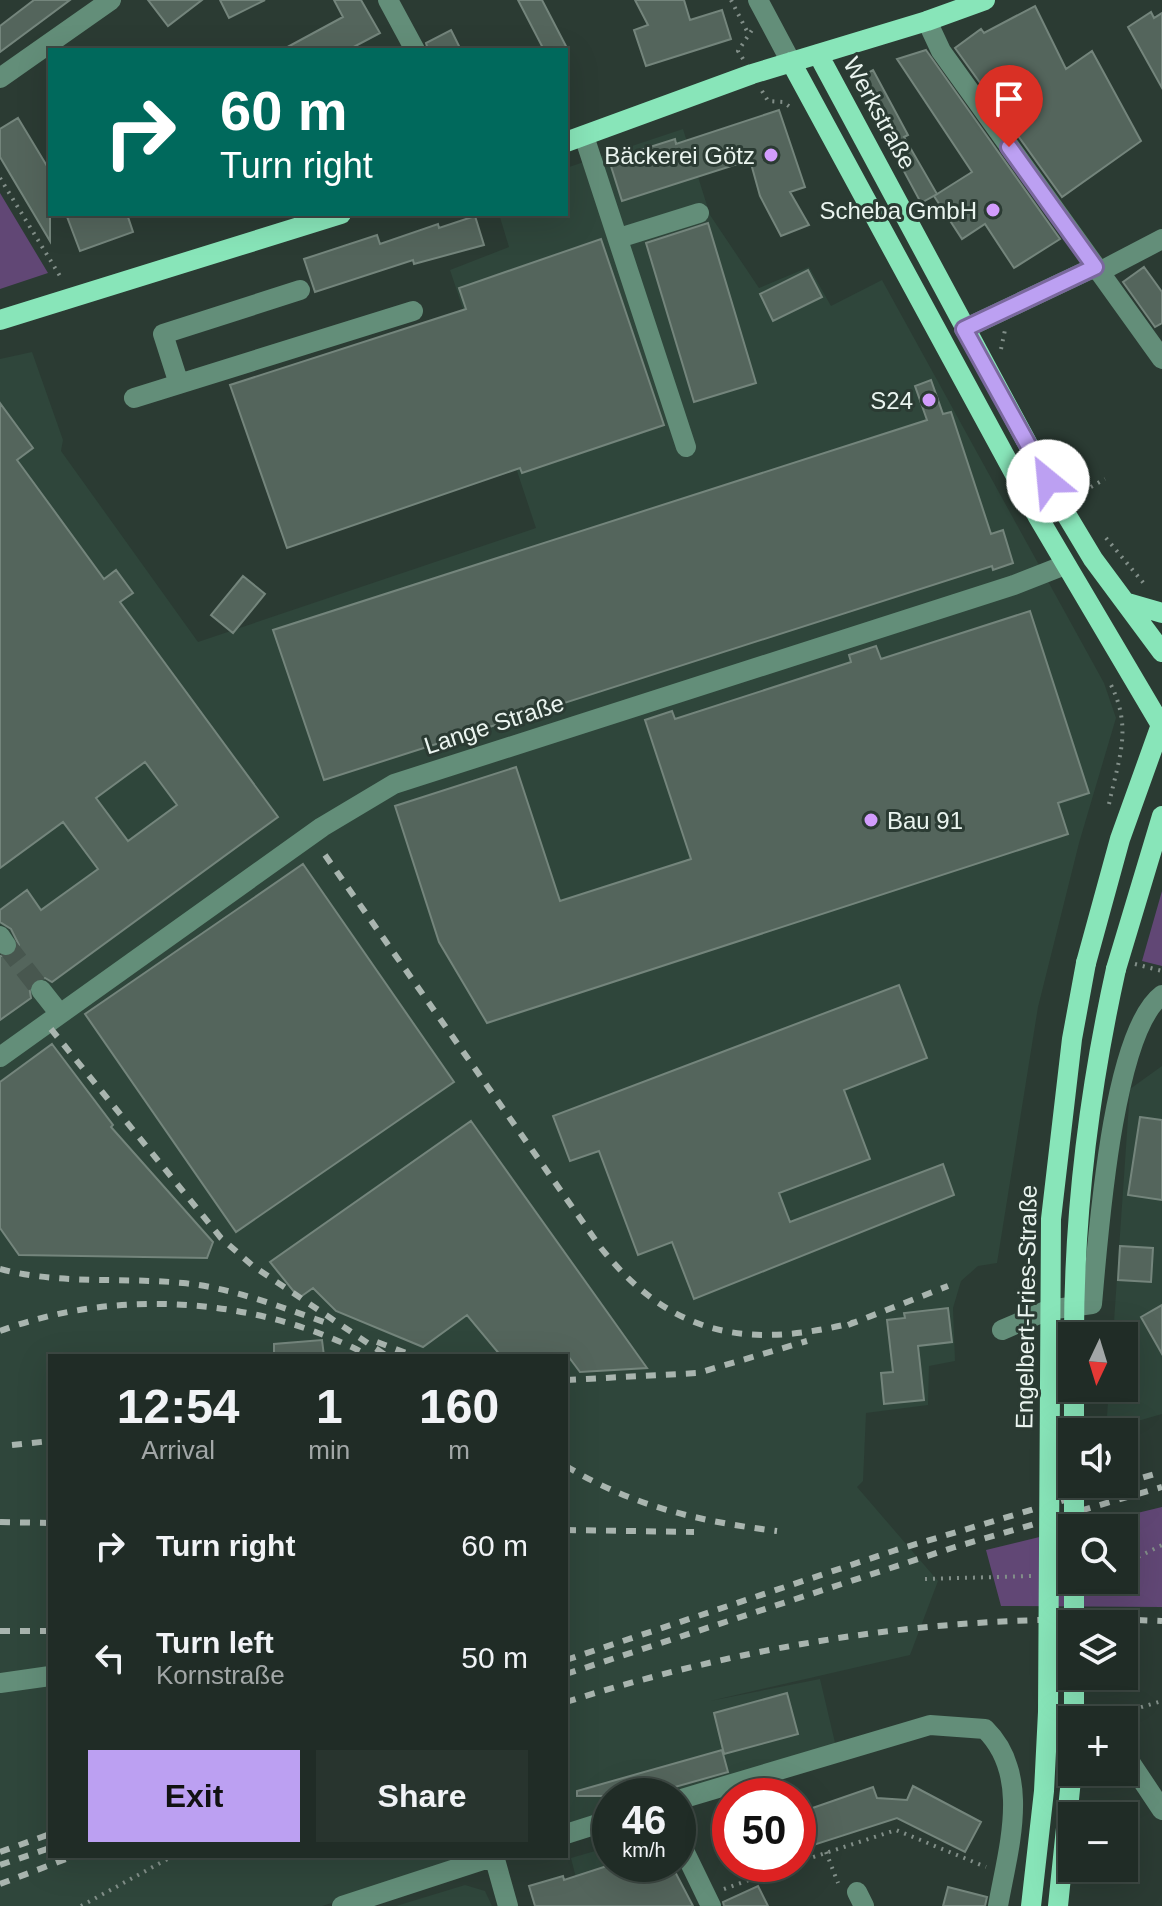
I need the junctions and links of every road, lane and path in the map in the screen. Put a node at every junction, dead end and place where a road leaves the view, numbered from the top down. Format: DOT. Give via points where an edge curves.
graph roads {
  1 [pos="111,0"];
  2 [pos="388,0"];
  3 [pos="731,0"];
  4 [pos="758,0"];
  5 [pos="985,0"];
  6 [pos="927,21"];
  7 [pos="749,35"];
  8 [pos="414,48"];
  9 [pos="818,54"];
  10 [pos="791,62"];
  11 [pos="0,78"];
  12 [pos="575,139"];
  13 [pos="0,178"];
  14 [pos="699,213"];
  15 [pos="335,216"];
  16 [pos="619,238"];
  17 [pos="1162,239"];
  18 [pos="1097,269"];
  19 [pos="60,276"];
  20 [pos="300,290"];
  21 [pos="413,311"];
  22 [pos="0,320"];
  23 [pos="1007,326"];
  24 [pos="964,329"];
  25 [pos="1001,354"];
  26 [pos="1162,359"];
  27 [pos="179,384"];
  28 [pos="134,398"];
  29 [pos="686,447"];
  30 [pos="1071,481"];
  31 [pos="1086,506"];
  32 [pos="1100,531"];
  33 [pos="1065,565"];
  34 [pos="1128,603"];
  35 [pos="1160,603"];
  36 [pos="1162,652"];
  37 [pos="1162,725"];
  38 [pos="1162,816"];
  39 [pos="1125,966"];
  40 [pos="1162,971"];
  41 [pos="41,990"];
  42 [pos="1162,995"];
  43 [pos="60,1014"];
  44 [pos="0,1057"];
  45 [pos="1074,1322"];
  46 [pos="1002,1330"];
  47 [pos="1162,1545"];
  48 [pos="1138,1557"];
  49 [pos="1043,1576"];
  50 [pos="925,1579"];
  51 [pos="48,1676"];
  52 [pos="0,1683"];
  53 [pos="1162,1701"];
  54 [pos="1138,1708"];
  55 [pos="1138,1774"];
  56 [pos="1070,1786"];
  57 [pos="696,1795"];
  58 [pos="1162,1810"];
  59 [pos="592,1826"];
  60 [pos="568,1833"];
  61 [pos="826,1852"];
  62 [pos="816,1856"];
  63 [pos="169,1858"];
  64 [pos="488,1858"];
  65 [pos="495,1858"];
  66 [pos="1003,1874"];
  67 [pos="696,1876"];
  68 [pos="752,1882"];
  69 [pos="861,1899"];
  70 [pos="708,1901"];
  71 [pos="81,1906"];
  72 [pos="342,1906"];
  73 [pos="508,1906"];
  74 [pos="998,1906"];
  75 [pos="1031,1906"];
  76 [pos="1058,1906"];
  1 -- 11 [label="street"];
  2 -- 8 [label="street"];
  3 -- 7 [label="path"];
  4 -- 10 [label="street"];
  5 -- 6 [label="main road"];
  6 -- 9 [label="main road"];
  6 -- 18 [label="street" via="941,51"];
  9 -- 10 [label="main road"];
  9 -- 24 [label="main road, Werkstraße"];
  10 -- 12 [label="main road"];
  10 -- 33 [label="main road"];
  12 -- 16 [label="street"];
  13 -- 19 [label="path"];
  14 -- 16 [label="street"];
  15 -- 22 [label="main road"];
  16 -- 29 [label="street"];
  17 -- 18 [label="street"];
  18 -- 24 [label="street"];
  18 -- 26 [label="street"];
  20 -- 27 [label="street" via="163,334"];
  21 -- 27 [label="street"];
  23 -- 25 [label="path"];
  24 -- 34 [label="main road, Werkstraße" via="1060,504"];
  27 -- 28 [label="street"];
  30 -- 31 [label="path"];
  32 -- 35 [label="path"];
  33 -- 37 [label="main road"];
  33 -- 43 [label="street, Lange Straße" via="394,784 322,827"];
  34 -- 35 [label="main road"];
  34 -- 36 [label="main road, Werkstraße"];
  37 -- 75 [label="main road, Engelbert-Fries-Straße, bridge" via="1120,839 1086,963 1051,1219 1048,1712"];
  38 -- 39 [label="main road, Engelbert-Fries-Straße"];
  39 -- 40 [label="path"];
  39 -- 45 [label="main road, Engelbert-Fries-Straße, bridge" via="1100,1043 1083,1156"];
  41 -- 43 [label="street"];
  42 -- 46 [label="street" via="1143,1014 1122,1086 1105,1180 1092,1304 1048,1310"];
  43 -- 44 [label="street, Lange Straße"];
  47 -- 48 [label="path"];
  49 -- 50 [label="path"];
  51 -- 52 [label="street"];
  53 -- 54 [label="path"];
  55 -- 58 [label="street"];
  56 -- 76 [label="main road"];
  57 -- 66 [label="street" via="930,1725 985,1729 1008,1762 1014,1795"];
  59 -- 60 [label="street"];
  61 -- 62 [label="path"];
  61 -- 66 [label="path" via="896,1830"];
  61 -- 69 [label="path" via="842,1892"];
  63 -- 71 [label="path"];
  64 -- 72 [label="street"];
  65 -- 73 [label="street"];
  66 -- 74 [label="street"];
  67 -- 70 [label="street"];
  68 -- 70 [label="path"];
}
